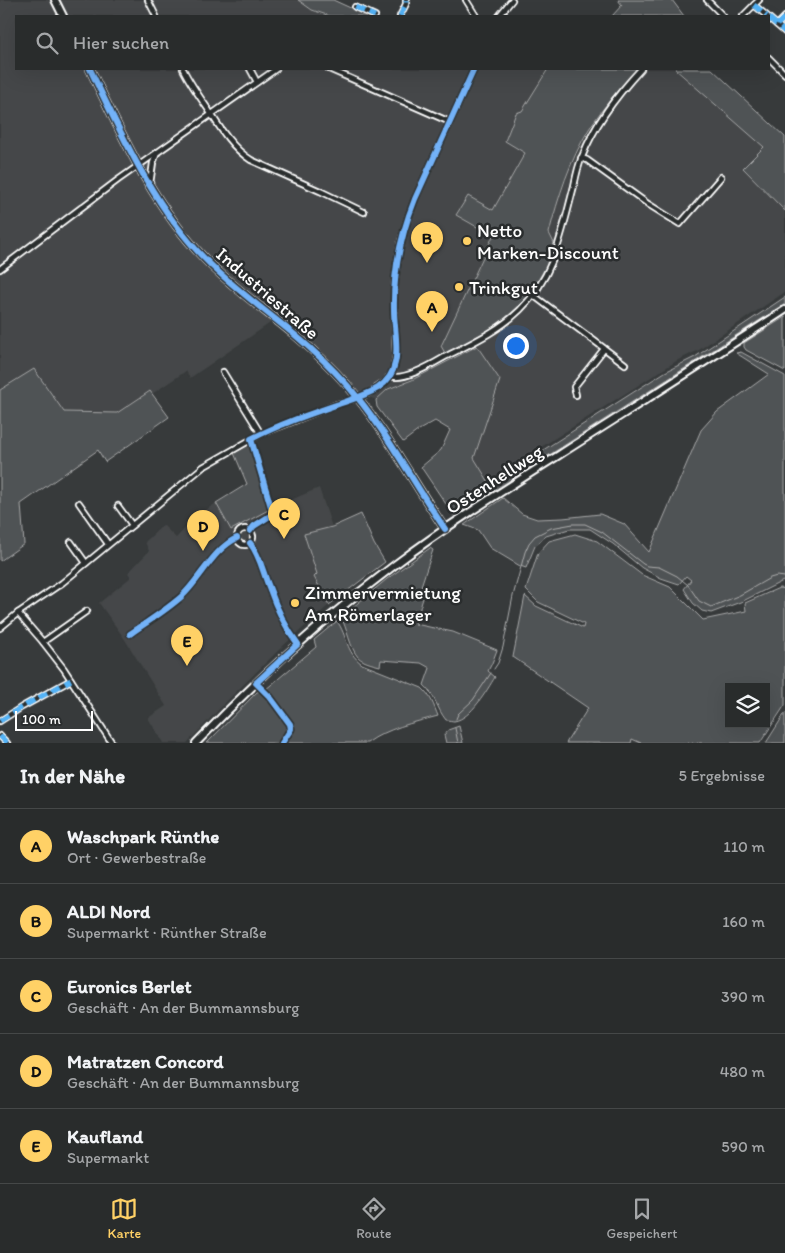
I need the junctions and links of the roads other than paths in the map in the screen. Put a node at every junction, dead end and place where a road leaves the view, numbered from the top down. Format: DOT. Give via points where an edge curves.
graph roads {
  1 [pos="55,0"];
  2 [pos="148,0"];
  3 [pos="406,0"];
  4 [pos="466,0"];
  5 [pos="512,0"];
  6 [pos="707,0"];
  7 [pos="759,0"];
  8 [pos="754,5"];
  9 [pos="355,7"];
  10 [pos="63,15"];
  11 [pos="156,15"];
  12 [pos="373,15"];
  13 [pos="400,15"];
  14 [pos="475,15"];
  15 [pos="499,15"];
  16 [pos="722,15"];
  17 [pos="745,15"];
  18 [pos="766,15"];
  19 [pos="785,17"];
  20 [pos="770,19"];
  21 [pos="777,25"];
  22 [pos="785,32"];
  23 [pos="770,59"];
  24 [pos="91,70"];
  25 [pos="184,70"];
  26 [pos="251,70"];
  27 [pos="275,70"];
  28 [pos="331,70"];
  29 [pos="474,70"];
  30 [pos="640,70"];
  31 [pos="785,74"];
  32 [pos="257,82"];
  33 [pos="211,114"];
  34 [pos="450,122"];
  35 [pos="158,152"];
  36 [pos="581,158"];
  37 [pos="139,166"];
  38 [pos="721,177"];
  39 [pos="150,185"];
  40 [pos="364,212"];
  41 [pos="0,269"];
  42 [pos="532,296"];
  43 [pos="785,310"];
  44 [pos="604,349"];
  45 [pos="625,364"];
  46 [pos="223,372"];
  47 [pos="390,376"];
  48 [pos="576,395"];
  49 [pos="358,398"];
  50 [pos="261,434"];
  51 [pos="79,503"];
  52 [pos="118,506"];
  53 [pos="132,525"];
  54 [pos="445,529"];
  55 [pos="237,538"];
  56 [pos="71,542"];
  57 [pos="250,543"];
  58 [pos="108,544"];
  59 [pos="86,563"];
  60 [pos="87,611"];
  61 [pos="18,613"];
  62 [pos="0,628"];
  63 [pos="130,634"];
  64 [pos="43,642"];
  65 [pos="298,644"];
  66 [pos="70,680"];
  67 [pos="0,721"];
  68 [pos="0,736"];
  69 [pos="8,743"];
  70 [pos="112,743"];
  71 [pos="196,743"];
  1 -- 10 [label="main road"];
  2 -- 11 [label="street"];
  3 -- 13 [label="street"];
  4 -- 14 [label="street"];
  5 -- 15 [label="street"];
  6 -- 16 [label="street"];
  7 -- 8 [label="street"];
  8 -- 17 [label="street"];
  8 -- 18 [label="street"];
  9 -- 12 [label="street"];
  19 -- 21 [label="street"];
  20 -- 21 [label="street"];
  21 -- 22 [label="street"];
  23 -- 31 [label="street"];
  24 -- 37 [label="main road, Industriestraße"];
  25 -- 33 [label="street"];
  26 -- 32 [label="street"];
  27 -- 32 [label="street"];
  28 -- 34 [label="street"];
  29 -- 34 [label="street"];
  30 -- 36 [label="street" via="595,128"];
  32 -- 33 [label="street"];
  33 -- 35 [label="street"];
  33 -- 40 [label="street" via="230,142 251,160"];
  34 -- 47 [label="street" via="412,207 401,241 394,287 396,355"];
  35 -- 37 [label="street"];
  35 -- 39 [label="street"];
  36 -- 38 [label="street" via="680,224"];
  36 -- 42 [label="street" via="555,256"];
  37 -- 39 [label="main road, Industriestraße"];
  37 -- 41 [label="street"];
  39 -- 49 [label="main road, Industriestraße" via="181,232 205,259 312,350"];
  42 -- 44 [label="street"];
  42 -- 47 [label="street" via="508,321 493,331 415,372"];
  43 -- 54 [label="main road, Ostenhellweg"];
  44 -- 45 [label="street"];
  44 -- 48 [label="street" via="574,387"];
  46 -- 50 [label="street"];
  47 -- 49 [label="street" via="378,388"];
  49 -- 50 [label="street"];
  49 -- 54 [label="main road, Industriestraße"];
  50 -- 53 [label="street" via="203,467"];
  51 -- 58 [label="street"];
  52 -- 53 [label="street"];
  53 -- 58 [label="street"];
  54 -- 65 [label="main road, Ostenhellweg" via="365,588"];
  55 -- 57 [label="street" via="240,544"];
  55 -- 57 [label="street" via="239,532 247,529 253,536"];
  55 -- 63 [label="street" via="216,554 181,597"];
  56 -- 59 [label="street"];
  57 -- 65 [label="street" via="281,616"];
  58 -- 59 [label="street"];
  59 -- 61 [label="street"];
  60 -- 64 [label="street"];
  61 -- 62 [label="street"];
  61 -- 64 [label="street"];
  64 -- 66 [label="street"];
  65 -- 71 [label="main road, Ostenhellweg"];
  66 -- 67 [label="street"];
  66 -- 70 [label="street"];
  68 -- 69 [label="street"];
}
